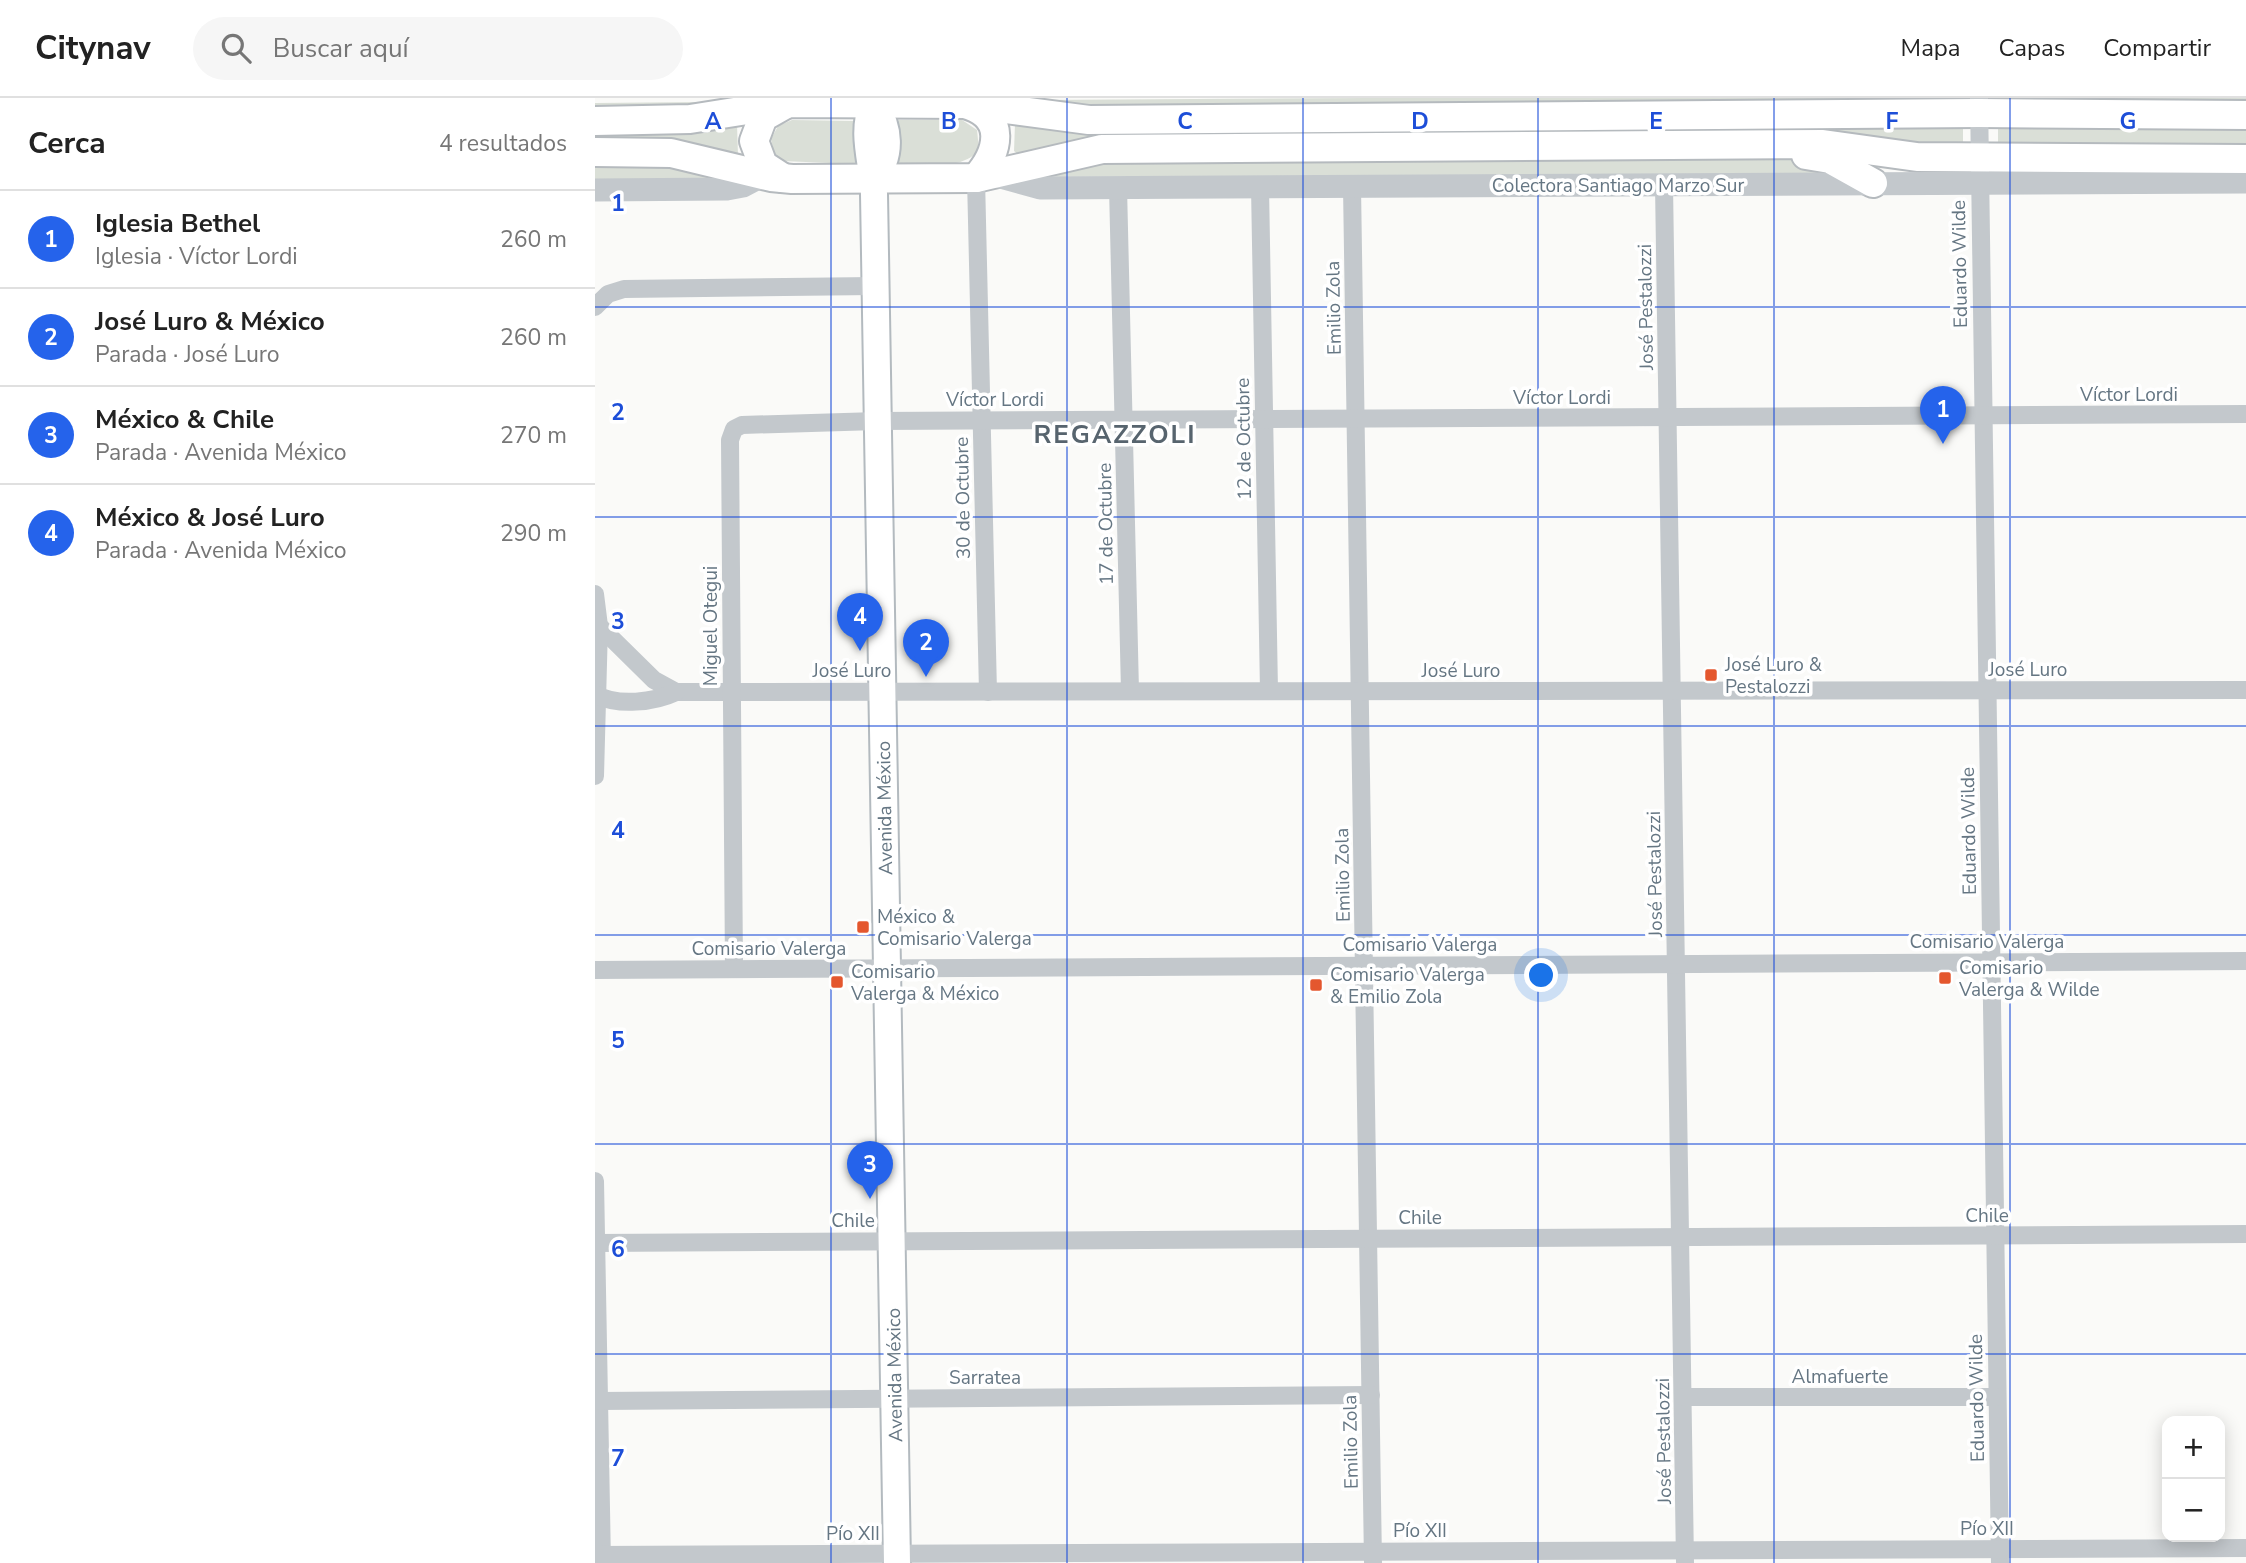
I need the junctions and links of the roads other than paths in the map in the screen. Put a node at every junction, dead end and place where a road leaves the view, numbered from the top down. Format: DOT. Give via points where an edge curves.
graph roads {
  1 [pos="721,98"];
  2 [pos="873,101"];
  3 [pos="792,103"];
  4 [pos="958,103"];
  5 [pos="1005,103"];
  6 [pos="1979,106"];
  7 [pos="748,109"];
  8 [pos="2246,115"];
  9 [pos="595,121"];
  10 [pos="1656,145"];
  11 [pos="595,152"];
  12 [pos="2246,159"];
  13 [pos="1979,169"];
  14 [pos="764,175"];
  15 [pos="984,176"];
  16 [pos="792,179"];
  17 [pos="873,179"];
  18 [pos="2246,182"];
  19 [pos="1873,183"];
  20 [pos="1664,185"];
  21 [pos="1352,186"];
  22 [pos="1118,187"];
  23 [pos="1260,187"];
  24 [pos="595,190"];
  25 [pos="875,286"];
  26 [pos="595,307"];
  27 [pos="2246,414"];
  28 [pos="1983,416"];
  29 [pos="1668,417"];
  30 [pos="1264,419"];
  31 [pos="1356,419"];
  32 [pos="981,420"];
  33 [pos="1123,420"];
  34 [pos="877,421"];
  35 [pos="595,594"];
  36 [pos="597,624"];
  37 [pos="1987,690"];
  38 [pos="2246,690"];
  39 [pos="988,691"];
  40 [pos="1130,691"];
  41 [pos="1269,691"];
  42 [pos="1360,691"];
  43 [pos="1672,691"];
  44 [pos="676,692"];
  45 [pos="731,692"];
  46 [pos="882,692"];
  47 [pos="597,695"];
  48 [pos="595,776"];
  49 [pos="2246,961"];
  50 [pos="1991,962"];
  51 [pos="1676,964"];
  52 [pos="1364,965"];
  53 [pos="887,968"];
  54 [pos="734,969"];
  55 [pos="595,970"];
  56 [pos="595,1181"];
  57 [pos="2246,1234"];
  58 [pos="1995,1236"];
  59 [pos="1681,1237"];
  60 [pos="1368,1239"];
  61 [pos="892,1241"];
  62 [pos="596,1243"];
  63 [pos="1371,1395"];
  64 [pos="1683,1397"];
  65 [pos="1997,1397"];
  66 [pos="894,1399"];
  67 [pos="599,1401"];
  68 [pos="2246,1548"];
  69 [pos="1999,1556"];
  70 [pos="1373,1557"];
  71 [pos="1685,1557"];
  72 [pos="600,1558"];
  73 [pos="897,1558"];
  1 -- 7 [label="street"];
  2 -- 3 [label="main road"];
  2 -- 4 [label="main road"];
  2 -- 17 [label="main road, Avenida México" via="885,120 886,136 885,163"];
  3 -- 7 [label="main road"];
  3 -- 16 [label="main road" via="768,112 759,122 754,141 767,170"];
  4 -- 5 [label="main road"];
  4 -- 15 [label="main road" via="983,112 995,135 994,154"];
  5 -- 6 [label="main road" via="1089,120"];
  6 -- 8 [label="main road"];
  6 -- 13 [label="street, Eduardo Wilde"];
  7 -- 9 [label="main road" via="675,120"];
  10 -- 13 [label="main road" via="1832,144"];
  10 -- 15 [label="main road" via="1102,149"];
  10 -- 19 [label="main road" via="1729,154 1824,157"];
  11 -- 14 [label="main road" via="681,155"];
  12 -- 13 [label="main road"];
  13 -- 18 [label="street, Colectora Santiago Marzo Sur"];
  13 -- 19 [label="street, Colectora Santiago Marzo Sur"];
  13 -- 28 [label="street, Eduardo Wilde"];
  14 -- 16 [label="main road"];
  14 -- 24 [label="street" via="727,189"];
  15 -- 17 [label="main road"];
  15 -- 22 [label="street, Colectora Santiago Marzo Sur" via="1028,187"];
  15 -- 32 [label="street, 30 de Octubre"];
  16 -- 17 [label="main road"];
  17 -- 25 [label="main road, Avenida México"];
  19 -- 20 [label="street, Colectora Santiago Marzo Sur"];
  20 -- 21 [label="street, Colectora Santiago Marzo Sur"];
  20 -- 29 [label="street, José Pestalozzi"];
  21 -- 23 [label="street, Colectora Santiago Marzo Sur"];
  21 -- 31 [label="street, Emilio Zola"];
  22 -- 23 [label="street, Colectora Santiago Marzo Sur"];
  22 -- 33 [label="street, 17 de Octubre"];
  23 -- 30 [label="street, 12 de Octubre"];
  25 -- 26 [label="street" via="624,289 608,294"];
  25 -- 34 [label="main road, Avenida México"];
  27 -- 28 [label="street, Víctor Lordi"];
  28 -- 29 [label="street, Víctor Lordi"];
  28 -- 37 [label="street, Eduardo Wilde"];
  29 -- 31 [label="street, Víctor Lordi"];
  29 -- 43 [label="street, José Pestalozzi"];
  30 -- 31 [label="street, Víctor Lordi"];
  30 -- 33 [label="street, Víctor Lordi"];
  30 -- 41 [label="street, 12 de Octubre"];
  31 -- 42 [label="street, Emilio Zola"];
  32 -- 33 [label="street, Víctor Lordi"];
  32 -- 34 [label="street, Víctor Lordi"];
  32 -- 39 [label="street, 30 de Octubre"];
  33 -- 40 [label="street, 17 de Octubre"];
  34 -- 45 [label="street, Miguel Otegui" via="746,424 731,432"];
  34 -- 46 [label="main road, Avenida México"];
  35 -- 36 [label="street"];
  36 -- 44 [label="street" via="657,682"];
  36 -- 47 [label="street"];
  37 -- 38 [label="street, José Luro"];
  37 -- 43 [label="street, José Luro"];
  37 -- 50 [label="street, Eduardo Wilde"];
  39 -- 40 [label="street, José Luro"];
  39 -- 46 [label="street, José Luro"];
  40 -- 41 [label="street, José Luro"];
  41 -- 42 [label="street, José Luro"];
  42 -- 43 [label="street, José Luro"];
  42 -- 52 [label="street, Emilio Zola"];
  43 -- 51 [label="street, José Pestalozzi"];
  44 -- 45 [label="street, José Luro"];
  44 -- 47 [label="street, José Luro" via="652,701 609,700"];
  45 -- 46 [label="street, José Luro"];
  45 -- 54 [label="street, Miguel Otegui"];
  46 -- 53 [label="main road, Avenida México"];
  47 -- 48 [label="street"];
  49 -- 50 [label="street, Comisario Valerga"];
  50 -- 51 [label="street, Comisario Valerga"];
  50 -- 58 [label="street, Eduardo Wilde"];
  51 -- 52 [label="street, Comisario Valerga"];
  51 -- 59 [label="street, José Pestalozzi"];
  52 -- 53 [label="street, Comisario Valerga"];
  52 -- 60 [label="street, Emilio Zola"];
  53 -- 54 [label="street, Comisario Valerga"];
  53 -- 61 [label="main road, Avenida México"];
  54 -- 55 [label="street, Comisario Valerga"];
  56 -- 62 [label="street"];
  57 -- 58 [label="street, Chile"];
  58 -- 59 [label="street, Chile"];
  58 -- 65 [label="street, Eduardo Wilde"];
  59 -- 60 [label="street, Chile"];
  59 -- 64 [label="street, José Pestalozzi"];
  60 -- 61 [label="street, Chile"];
  60 -- 63 [label="street, Emilio Zola"];
  61 -- 62 [label="street, Chile"];
  61 -- 66 [label="main road, Avenida México"];
  62 -- 67 [label="street"];
  63 -- 66 [label="street, Sarratea"];
  63 -- 70 [label="street, Emilio Zola"];
  64 -- 65 [label="street, Almafuerte"];
  64 -- 71 [label="street, José Pestalozzi"];
  65 -- 69 [label="street, Eduardo Wilde"];
  66 -- 67 [label="street, Sarratea"];
  66 -- 73 [label="main road, Avenida México"];
  67 -- 72 [label="street"];
  68 -- 69 [label="street, Pío XII"];
  69 -- 71 [label="street, Pío XII"];
  70 -- 71 [label="street, Pío XII"];
  70 -- 73 [label="street, Pío XII"];
  72 -- 73 [label="street, Pío XII"];
}
